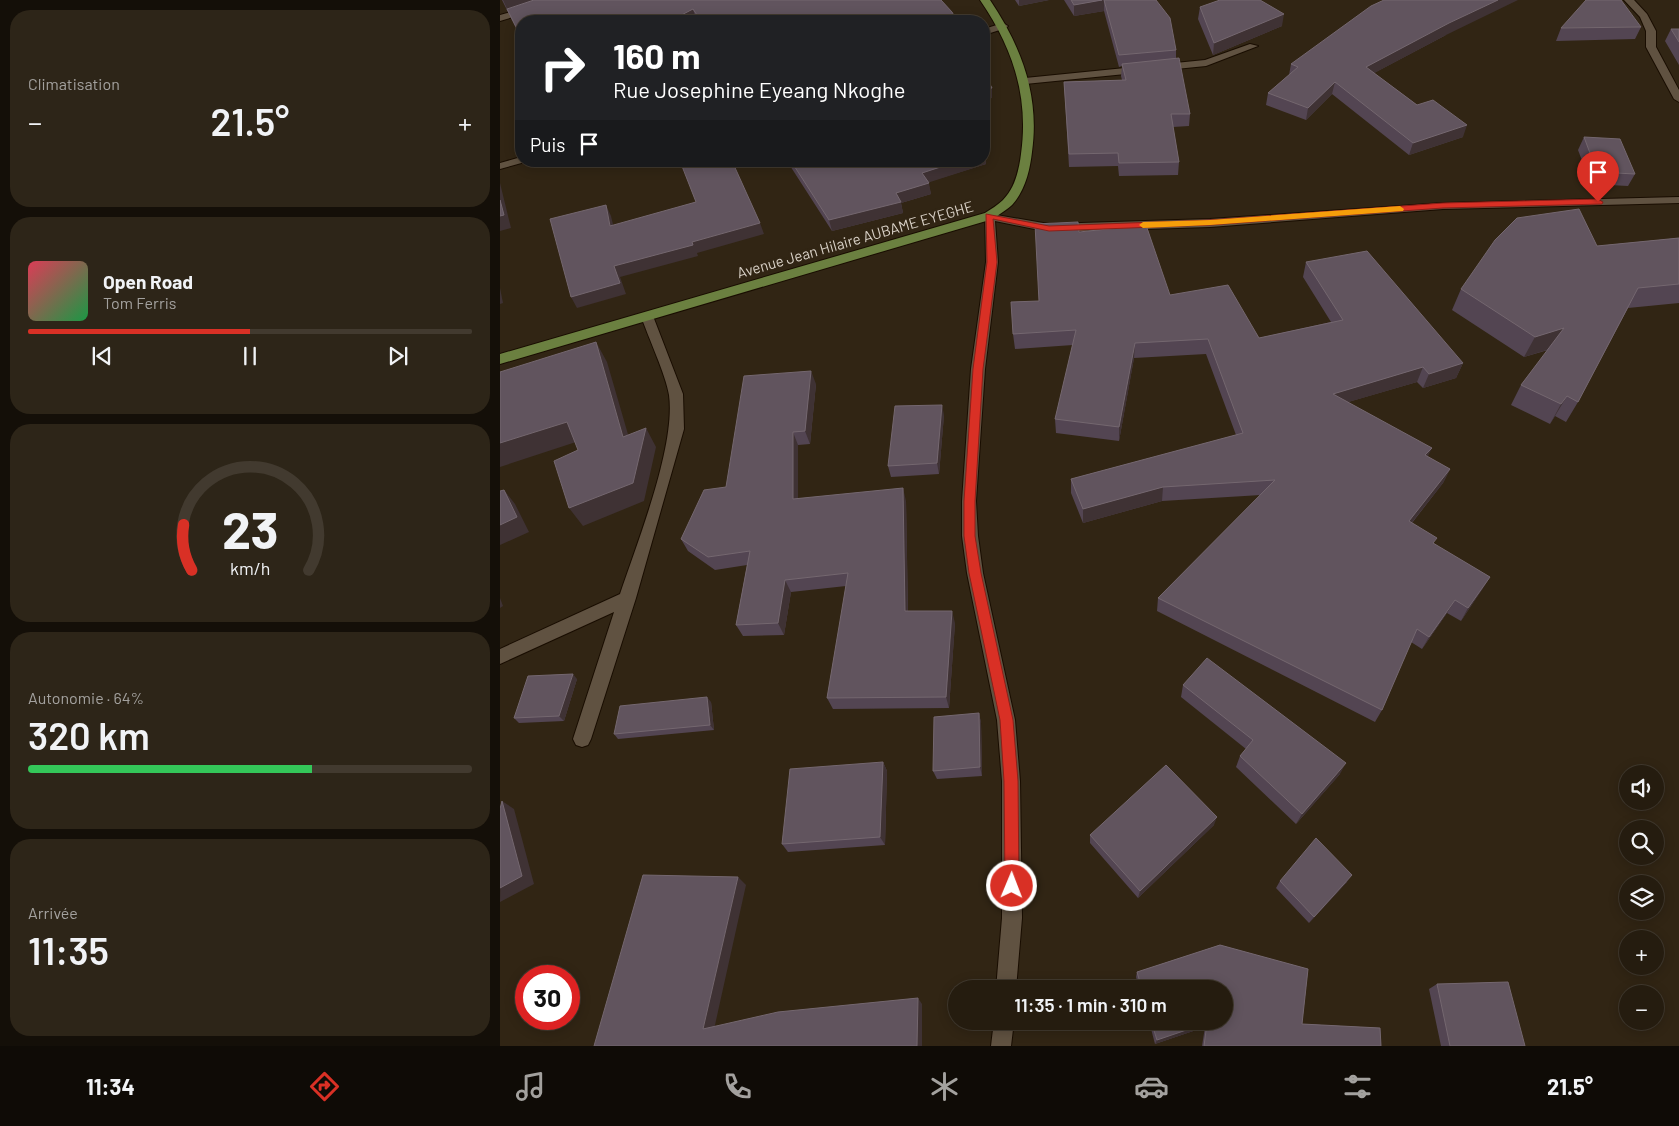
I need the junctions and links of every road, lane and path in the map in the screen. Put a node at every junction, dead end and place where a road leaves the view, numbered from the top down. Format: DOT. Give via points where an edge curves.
graph roads {
  1 [pos="522,0"];
  2 [pos="564,0"];
  3 [pos="985,0"];
  4 [pos="1629,0"];
  5 [pos="528,10"];
  6 [pos="500,18"];
  7 [pos="1003,26"];
  8 [pos="990,30"];
  9 [pos="1253,46"];
  10 [pos="1025,81"];
  11 [pos="1679,99"];
  12 [pos="515,162"];
  13 [pos="500,166"];
  14 [pos="1679,200"];
  15 [pos="989,216"];
  16 [pos="646,316"];
  17 [pos="500,359"];
  18 [pos="628,598"];
  19 [pos="500,657"];
  20 [pos="582,739"];
  21 [pos="1007,980"];
  22 [pos="1003,1030"];
  23 [pos="1001,1046"];
  1 -- 5 [label="street"];
  2 -- 5 [label="street"];
  3 -- 7 [label="main road, Avenue Jean Hilaire AUBAME EYEGHE"];
  4 -- 11 [label="street" via="1644,16 1651,31 1651,47"];
  5 -- 6 [label="street"];
  7 -- 8 [label="street"];
  7 -- 10 [label="main road, Avenue Jean Hilaire AUBAME EYEGHE"];
  9 -- 10 [label="street" via="1206,63"];
  10 -- 15 [label="main road, Avenue Jean Hilaire AUBAME EYEGHE" via="1029,128 1027,155 1019,183 1008,202"];
  12 -- 13 [label="street"];
  14 -- 15 [label="street" via="1443,206 1210,223 1049,228"];
  15 -- 16 [label="main road, Avenue Jean Hilaire AUBAME EYEGHE"];
  15 -- 21 [label="street" via="992,262 978,369 969,501 975,573 1006,720 1011,781 1012,918"];
  16 -- 17 [label="main road, Avenue Jean Hilaire AUBAME EYEGHE"];
  16 -- 18 [label="street" via="676,394 677,429"];
  18 -- 19 [label="street"];
  18 -- 20 [label="street"];
  22 -- 23 [label="street"];
}
